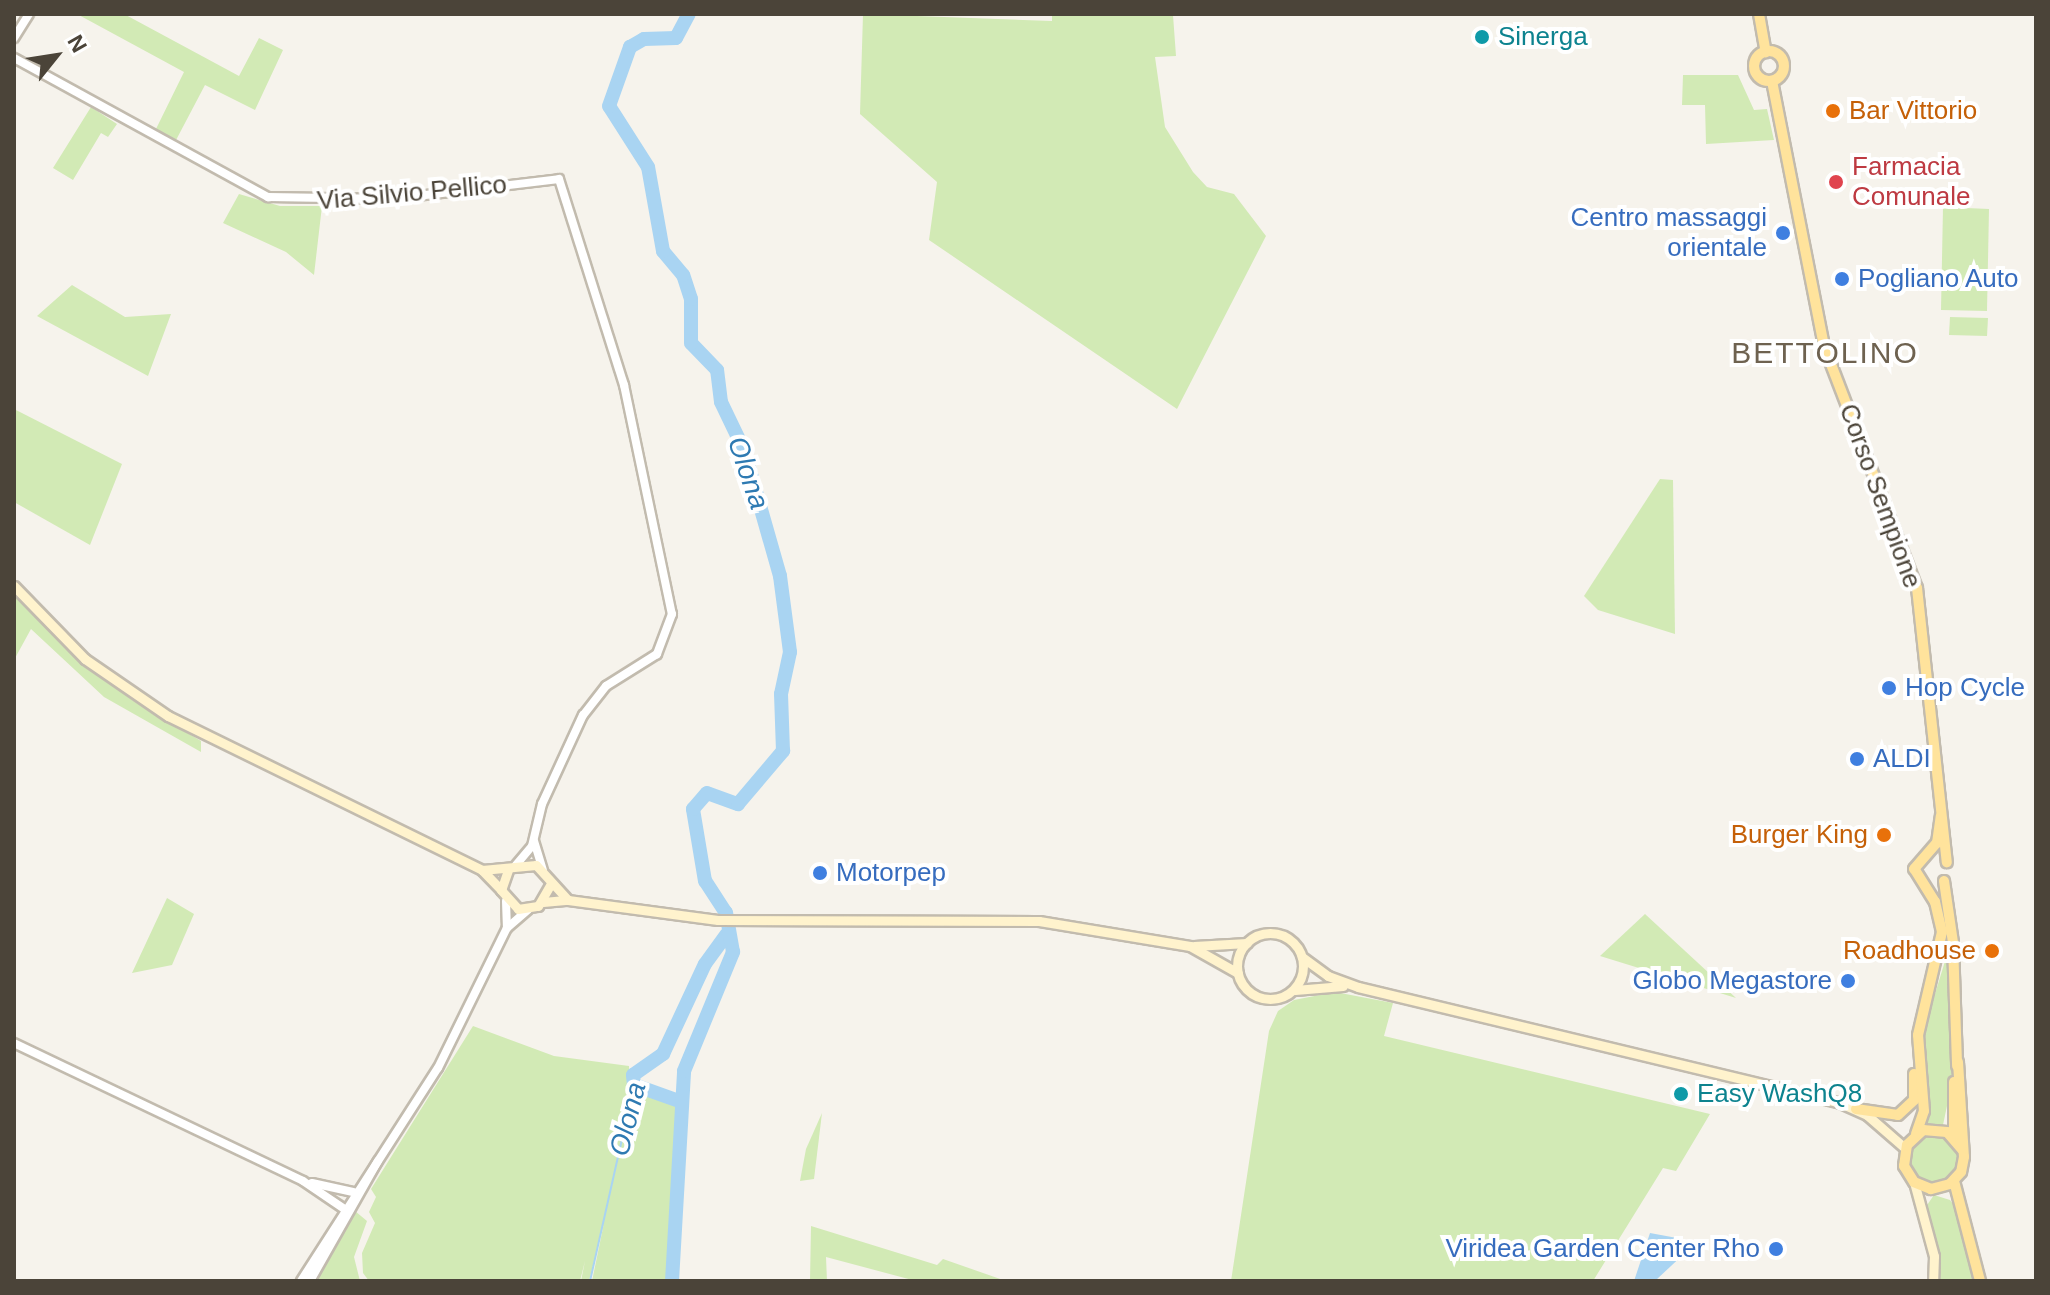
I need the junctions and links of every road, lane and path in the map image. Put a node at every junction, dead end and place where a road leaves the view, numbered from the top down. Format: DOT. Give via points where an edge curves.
graph roads {
  1 [pos="29,14"];
  2 [pos="1759,14"];
  3 [pos="14,38"];
  4 [pos="1766,52"];
  5 [pos="14,58"];
  6 [pos="1772,81"];
  7 [pos="14,586"];
  8 [pos="1940,774"];
  9 [pos="534,841"];
  10 [pos="1929,852"];
  11 [pos="1947,862"];
  12 [pos="512,867"];
  13 [pos="482,870"];
  14 [pos="544,870"];
  15 [pos="1944,881"];
  16 [pos="1922,884"];
  17 [pos="550,885"];
  18 [pos="501,890"];
  19 [pos="568,900"];
  20 [pos="506,901"];
  21 [pos="543,902"];
  22 [pos="528,910"];
  23 [pos="507,928"];
  24 [pos="1247,943"];
  25 [pos="1190,946"];
  26 [pos="1302,957"];
  27 [pos="1238,973"];
  28 [pos="1358,987"];
  29 [pos="1291,992"];
  30 [pos="1917,1041"];
  31 [pos="14,1043"];
  32 [pos="1958,1062"];
  33 [pos="1856,1109"];
  34 [pos="1885,1128"];
  35 [pos="1914,1135"];
  36 [pos="1954,1137"];
  37 [pos="1905,1148"];
  38 [pos="1962,1149"];
  39 [pos="379,1161"];
  40 [pos="303,1181"];
  41 [pos="1954,1181"];
  42 [pos="1914,1182"];
  43 [pos="1936,1188"];
  44 [pos="349,1194"];
  45 [pos="1959,1203"];
  46 [pos="343,1208"];
  47 [pos="1921,1212"];
  48 [pos="301,1281"];
  49 [pos="309,1281"];
  50 [pos="1933,1281"];
  51 [pos="1980,1281"];
  1 -- 3 [label="street"];
  2 -- 4 [label="main road"];
  4 -- 6 [label="main road" via="1756,58 1755,70"];
  4 -- 6 [label="main road" via="1778,54 1784,65"];
  5 -- 9 [label="street, Via Silvio Pellico" via="268,197 392,199 559,179 624,385 672,614 657,654 606,686 583,715 542,804"];
  6 -- 8 [label="main road, Corso Sempione" via="1824,346 1917,588"];
  7 -- 13 [label="main road" via="85,659 168,716"];
  8 -- 10 [label="main road, Corso Sempione" via="1940,835"];
  8 -- 11 [label="main road, Corso Sempione"];
  9 -- 12 [label="street"];
  9 -- 14 [label="street"];
  10 -- 11 [label="main road"];
  10 -- 16 [label="main road" via="1915,863"];
  11 -- 15 [label="main road"];
  12 -- 13 [label="main road"];
  12 -- 14 [label="main road"];
  12 -- 18 [label="main road"];
  13 -- 18 [label="main road"];
  14 -- 17 [label="main road"];
  15 -- 16 [label="main road"];
  15 -- 32 [label="main road"];
  16 -- 30 [label="main road" via="1935,902 1942,932"];
  17 -- 19 [label="main road"];
  17 -- 21 [label="main road"];
  18 -- 20 [label="main road"];
  19 -- 21 [label="main road"];
  19 -- 25 [label="main road" via="718,920 1039,921"];
  20 -- 22 [label="main road"];
  20 -- 23 [label="street"];
  21 -- 22 [label="main road"];
  22 -- 23 [label="street"];
  23 -- 39 [label="street" via="445,1056"];
  24 -- 25 [label="main road"];
  24 -- 26 [label="main road" via="1276,933 1295,944"];
  24 -- 27 [label="main road"];
  25 -- 27 [label="main road"];
  26 -- 28 [label="main road" via="1328,976"];
  26 -- 29 [label="main road" via="1301,978"];
  27 -- 29 [label="main road" via="1257,996 1272,999"];
  28 -- 29 [label="main road" via="1320,984"];
  28 -- 33 [label="main road"];
  30 -- 33 [label="main road" via="1912,1053 1916,1091 1907,1109 1891,1117"];
  30 -- 35 [label="main road" via="1924,1111"];
  31 -- 40 [label="street"];
  32 -- 36 [label="main road" via="1950,1105"];
  32 -- 38 [label="main road"];
  33 -- 34 [label="main road"];
  34 -- 35 [label="main road"];
  34 -- 37 [label="main road"];
  35 -- 36 [label="main road" via="1935,1128"];
  35 -- 37 [label="main road"];
  36 -- 38 [label="main road"];
  37 -- 42 [label="main road" via="1904,1166"];
  38 -- 41 [label="main road"];
  39 -- 44 [label="street"];
  39 -- 49 [label="street"];
  40 -- 44 [label="street"];
  40 -- 46 [label="street"];
  41 -- 43 [label="main road"];
  41 -- 45 [label="main road"];
  42 -- 43 [label="main road"];
  42 -- 47 [label="main road"];
  43 -- 45 [label="main road"];
  43 -- 47 [label="main road"];
  44 -- 46 [label="street"];
  44 -- 49 [label="street"];
  45 -- 51 [label="main road"];
  46 -- 48 [label="street"];
  47 -- 50 [label="main road" via="1934,1256"];
}
